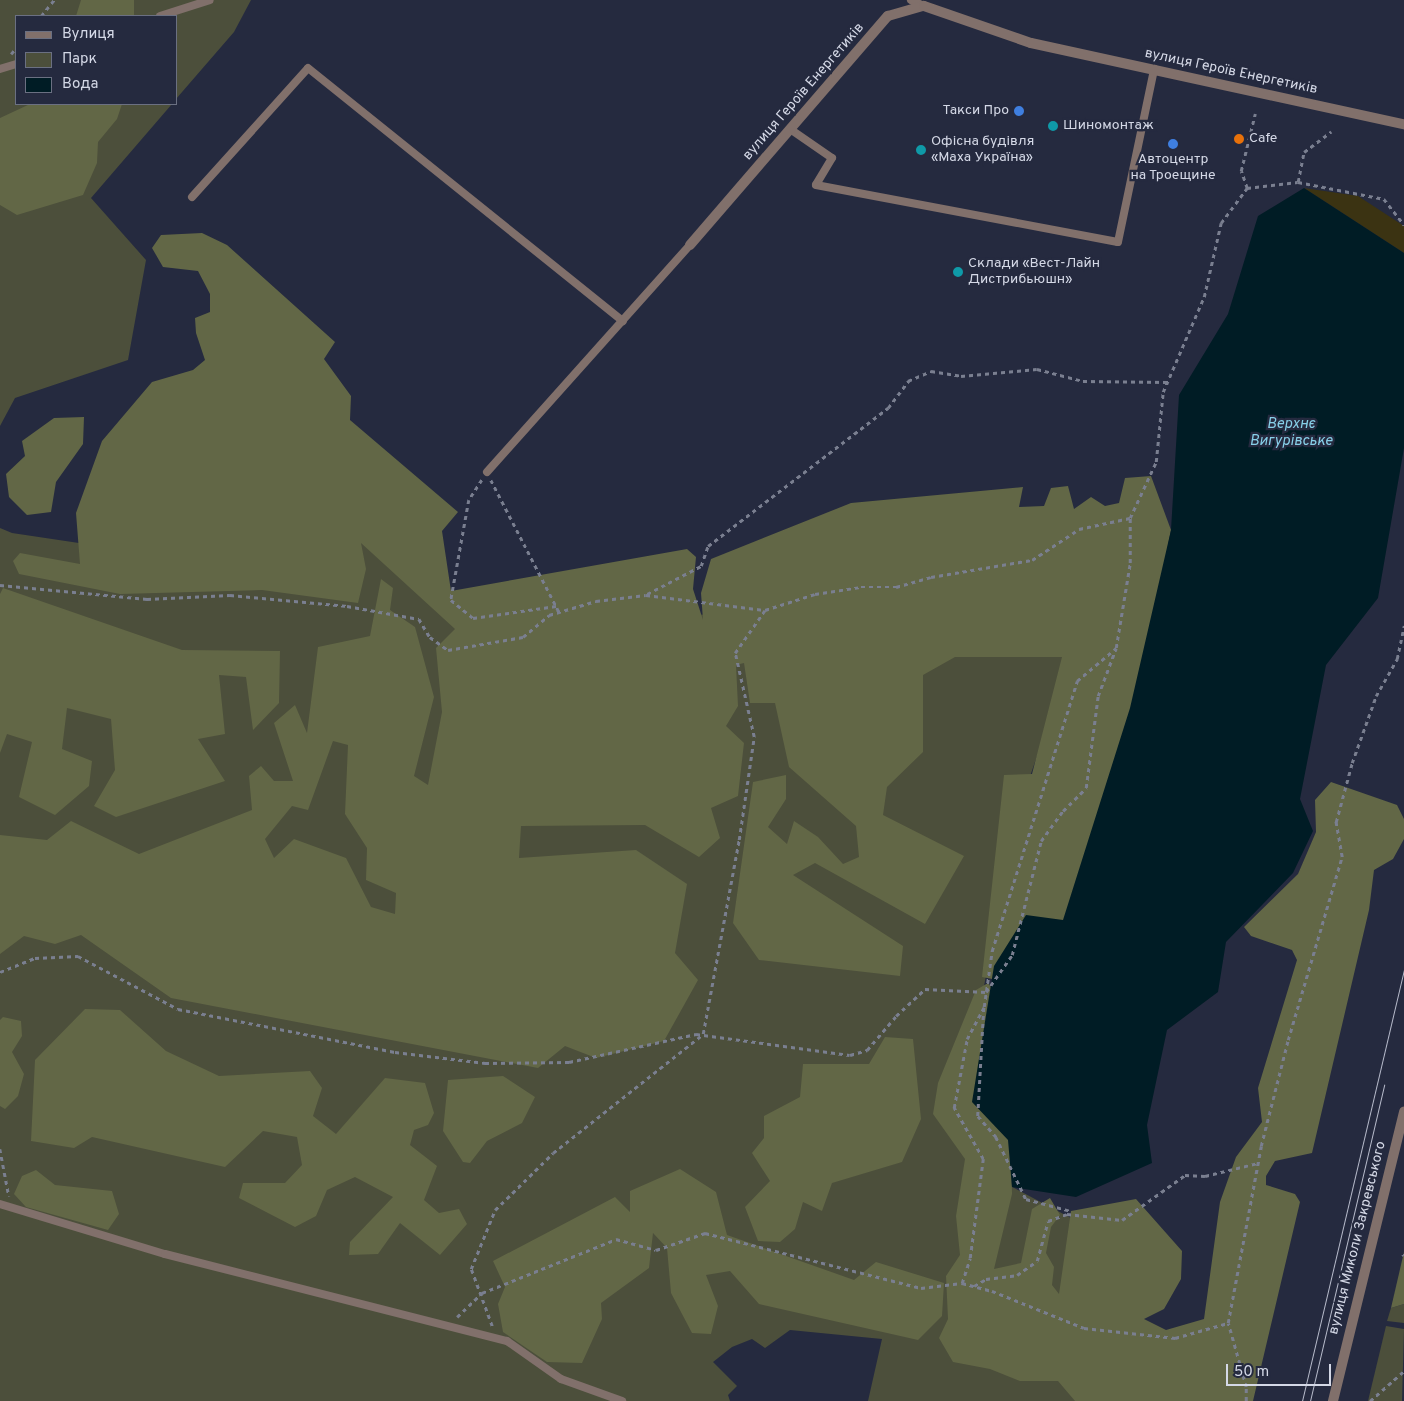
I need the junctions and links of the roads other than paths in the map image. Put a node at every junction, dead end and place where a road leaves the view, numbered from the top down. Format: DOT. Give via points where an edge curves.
graph roads {
  1 [pos="210,0"];
  2 [pos="911,0"];
  3 [pos="924,6"];
  4 [pos="163,15"];
  5 [pos="15,64"];
  6 [pos="0,69"];
  7 [pos="1154,69"];
  8 [pos="1404,124"];
  9 [pos="790,130"];
  10 [pos="192,197"];
  11 [pos="690,245"];
  12 [pos="622,321"];
  13 [pos="487,472"];
  14 [pos="1404,1112"];
  15 [pos="0,1204"];
  16 [pos="622,1401"];
  17 [pos="1333,1401"];
  1 -- 4 [label="lane"];
  2 -- 3 [label="lane"];
  3 -- 7 [label="street, вулиця Героїв Енергетиків" via="1031,43"];
  3 -- 9 [label="street, вулиця Героїв Енергетиків" via="888,16"];
  5 -- 6 [label="lane"];
  7 -- 8 [label="street, вулиця Героїв Енергетиків"];
  7 -- 9 [label="lane" via="1118,242 816,185 832,158"];
  9 -- 11 [label="street, вулиця Героїв Енергетиків"];
  10 -- 12 [label="lane" via="308,68"];
  11 -- 12 [label="lane, вулиця Героїв Енергетиків"];
  12 -- 13 [label="lane, вулиця Героїв Енергетиків"];
  14 -- 17 [label="street, вулиця Миколи Закревського"];
  15 -- 16 [label="lane" via="165,1254 507,1341 561,1378"];
}
